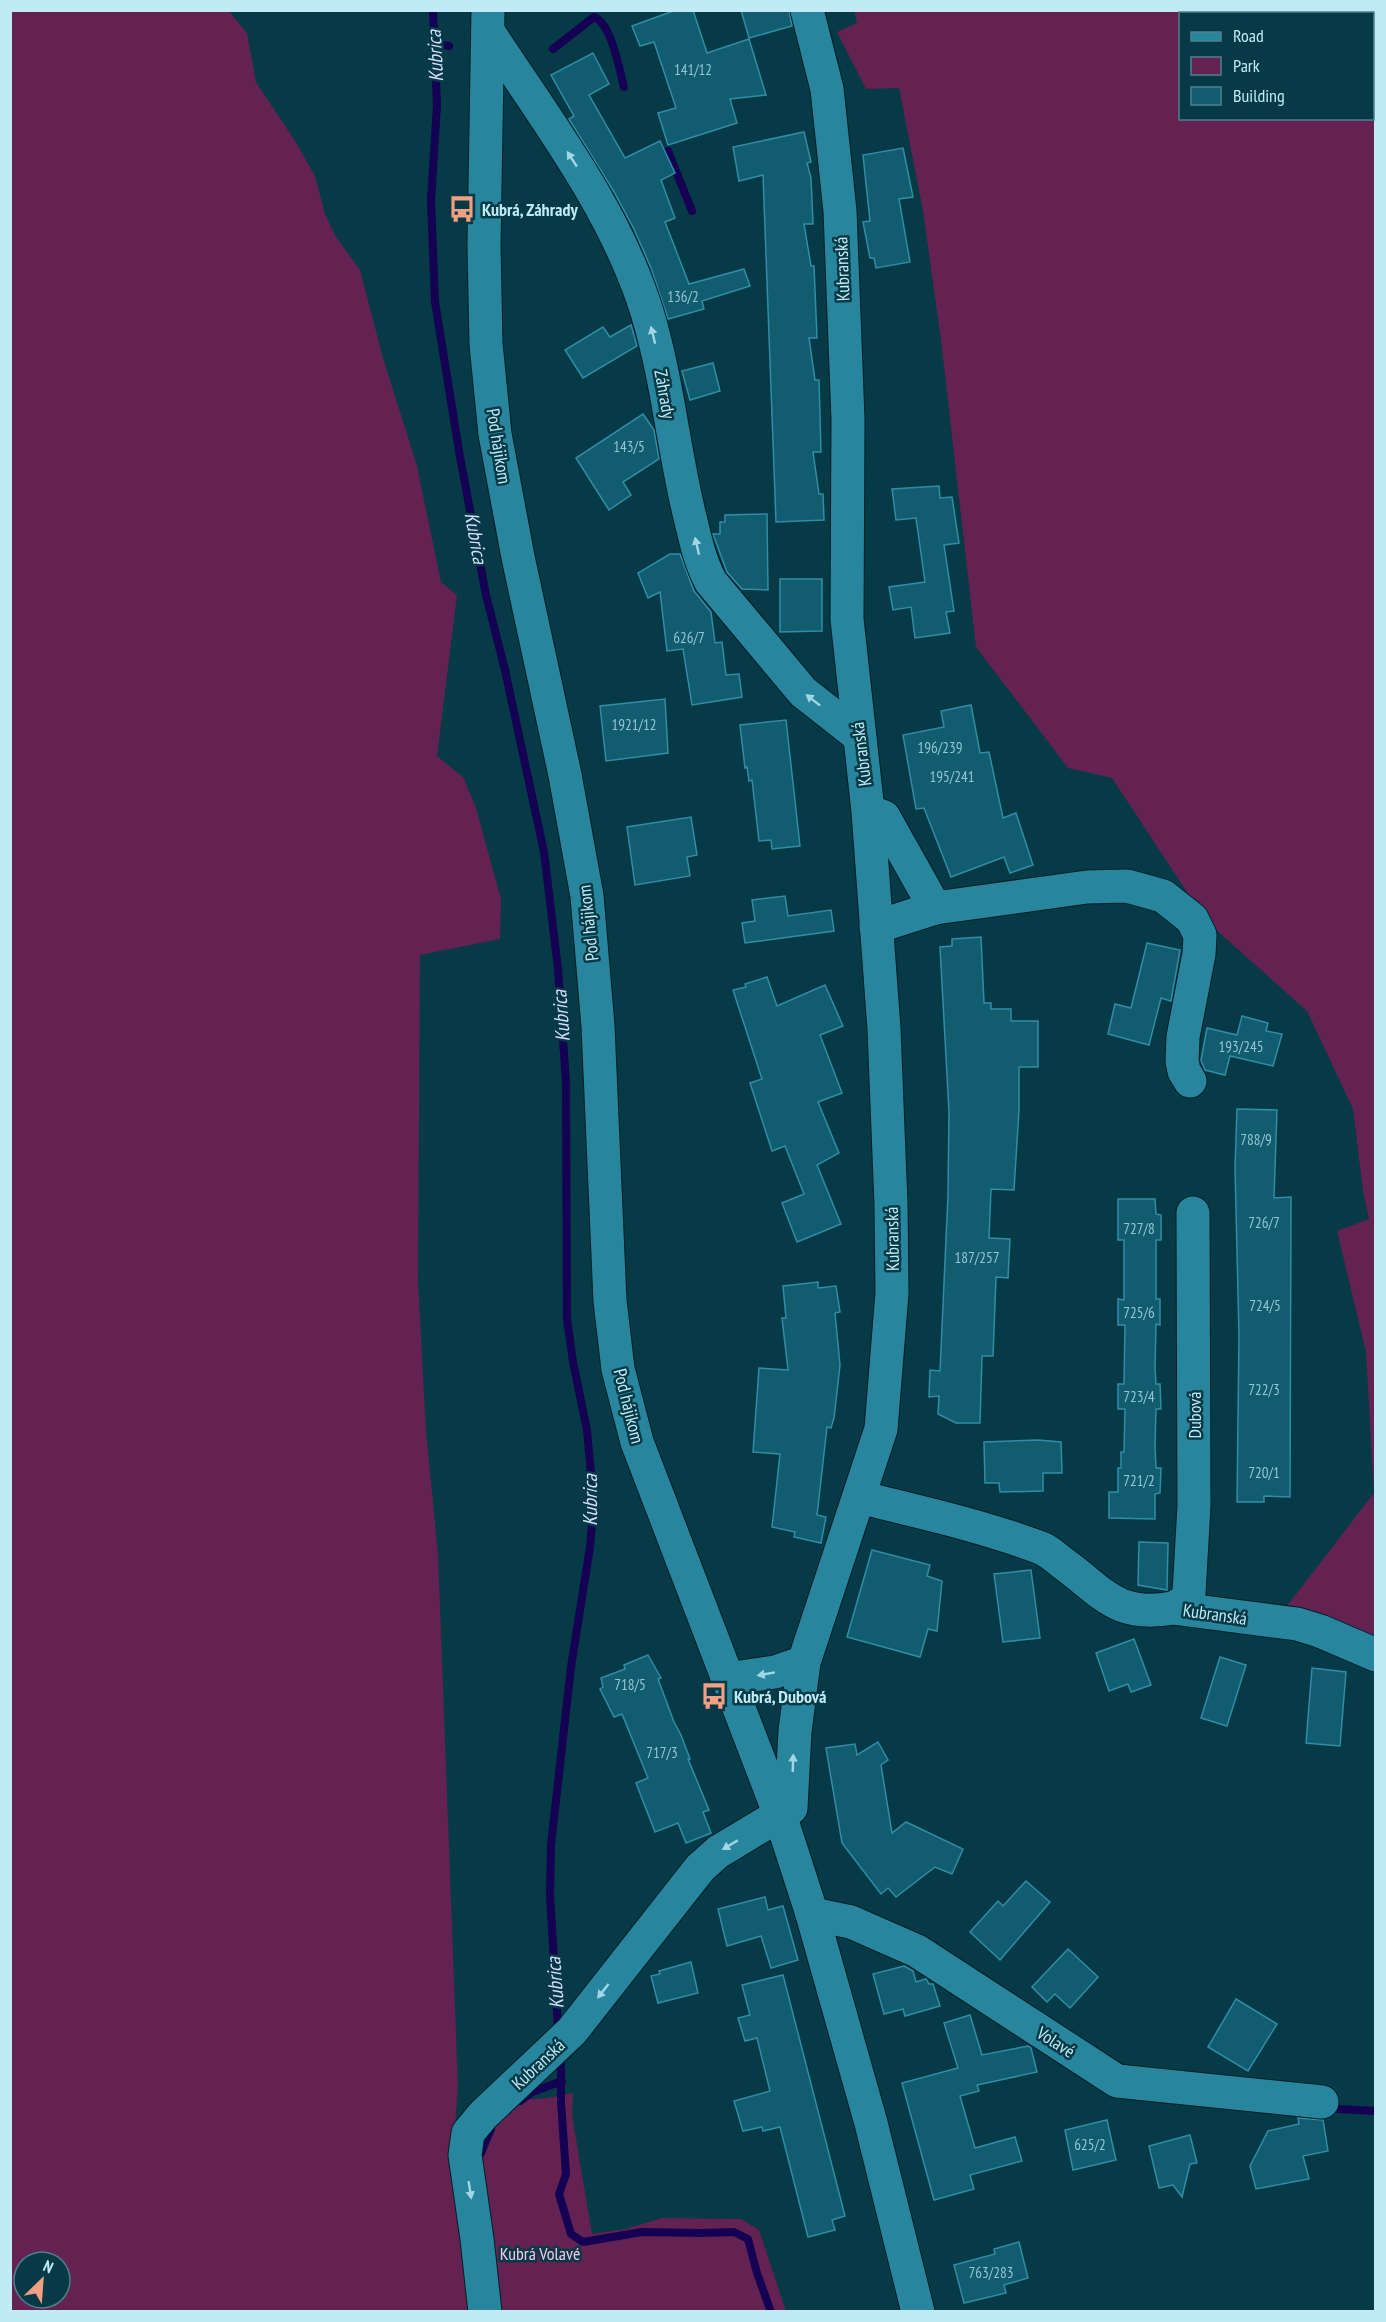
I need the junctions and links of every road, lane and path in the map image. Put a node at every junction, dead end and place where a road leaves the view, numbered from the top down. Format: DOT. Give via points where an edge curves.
graph roads {
  1 [pos="807,10"];
  2 [pos="488,21"];
  3 [pos="859,736"];
  4 [pos="868,811"];
  5 [pos="935,908"];
  6 [pos="876,927"];
  7 [pos="1190,1081"];
  8 [pos="1193,1213"];
  9 [pos="859,1497"];
  10 [pos="1173,1608"];
  11 [pos="1376,1655"];
  12 [pos="804,1662"];
  13 [pos="727,1679"];
  14 [pos="780,1815"];
  15 [pos="812,1914"];
  16 [pos="1322,2102"];
  17 [pos="485,2312"];
  18 [pos="918,2312"];
  1 -- 3 [label="street, Kubranská" via="826,89 840,211 848,419 847,619"];
  3 -- 2 [label="street, Záhrady, one-way" via="803,692 711,582 702,565 647,312 622,247"];
  2 -- 13 [label="street, Pod hájikom" via="486,344 495,434 587,896 598,1026 610,1301 618,1369 637,1442"];
  3 -- 4 [label="street, Kubranská"];
  4 -- 5 [label="street" via="884,817"];
  4 -- 6 [label="street, Kubranská"];
  5 -- 6 [label="street"];
  5 -- 7 [label="street" via="1087,887 1127,886 1163,896 1191,919 1200,935 1183,1037 1182,1061"];
  6 -- 9 [label="street, Kubranská" via="884,1041 892,1293 881,1429"];
  8 -- 10 [label="street, Dubová" via="1194,1506 1189,1593 1184,1602"];
  9 -- 10 [label="street, Kubranská" via="1043,1549 1118,1605 1157,1611"];
  9 -- 12 [label="street, Kubranská"];
  10 -- 11 [label="street, Kubranská" via="1297,1624"];
  12 -- 13 [label="street, one-way" via="775,1672"];
  14 -- 12 [label="street, Kubranská, one-way" via="791,1808"];
  13 -- 14 [label="street, Pod hájikom"];
  14 -- 15 [label="street"];
  14 -- 17 [label="street, Kubranská, one-way" via="718,1852 700,1868 572,2031 468,2133 465,2155"];
  15 -- 16 [label="street, Volavé" via="851,1922 917,1951 1117,2081"];
  15 -- 18 [label="street" via="871,2123"];
}
